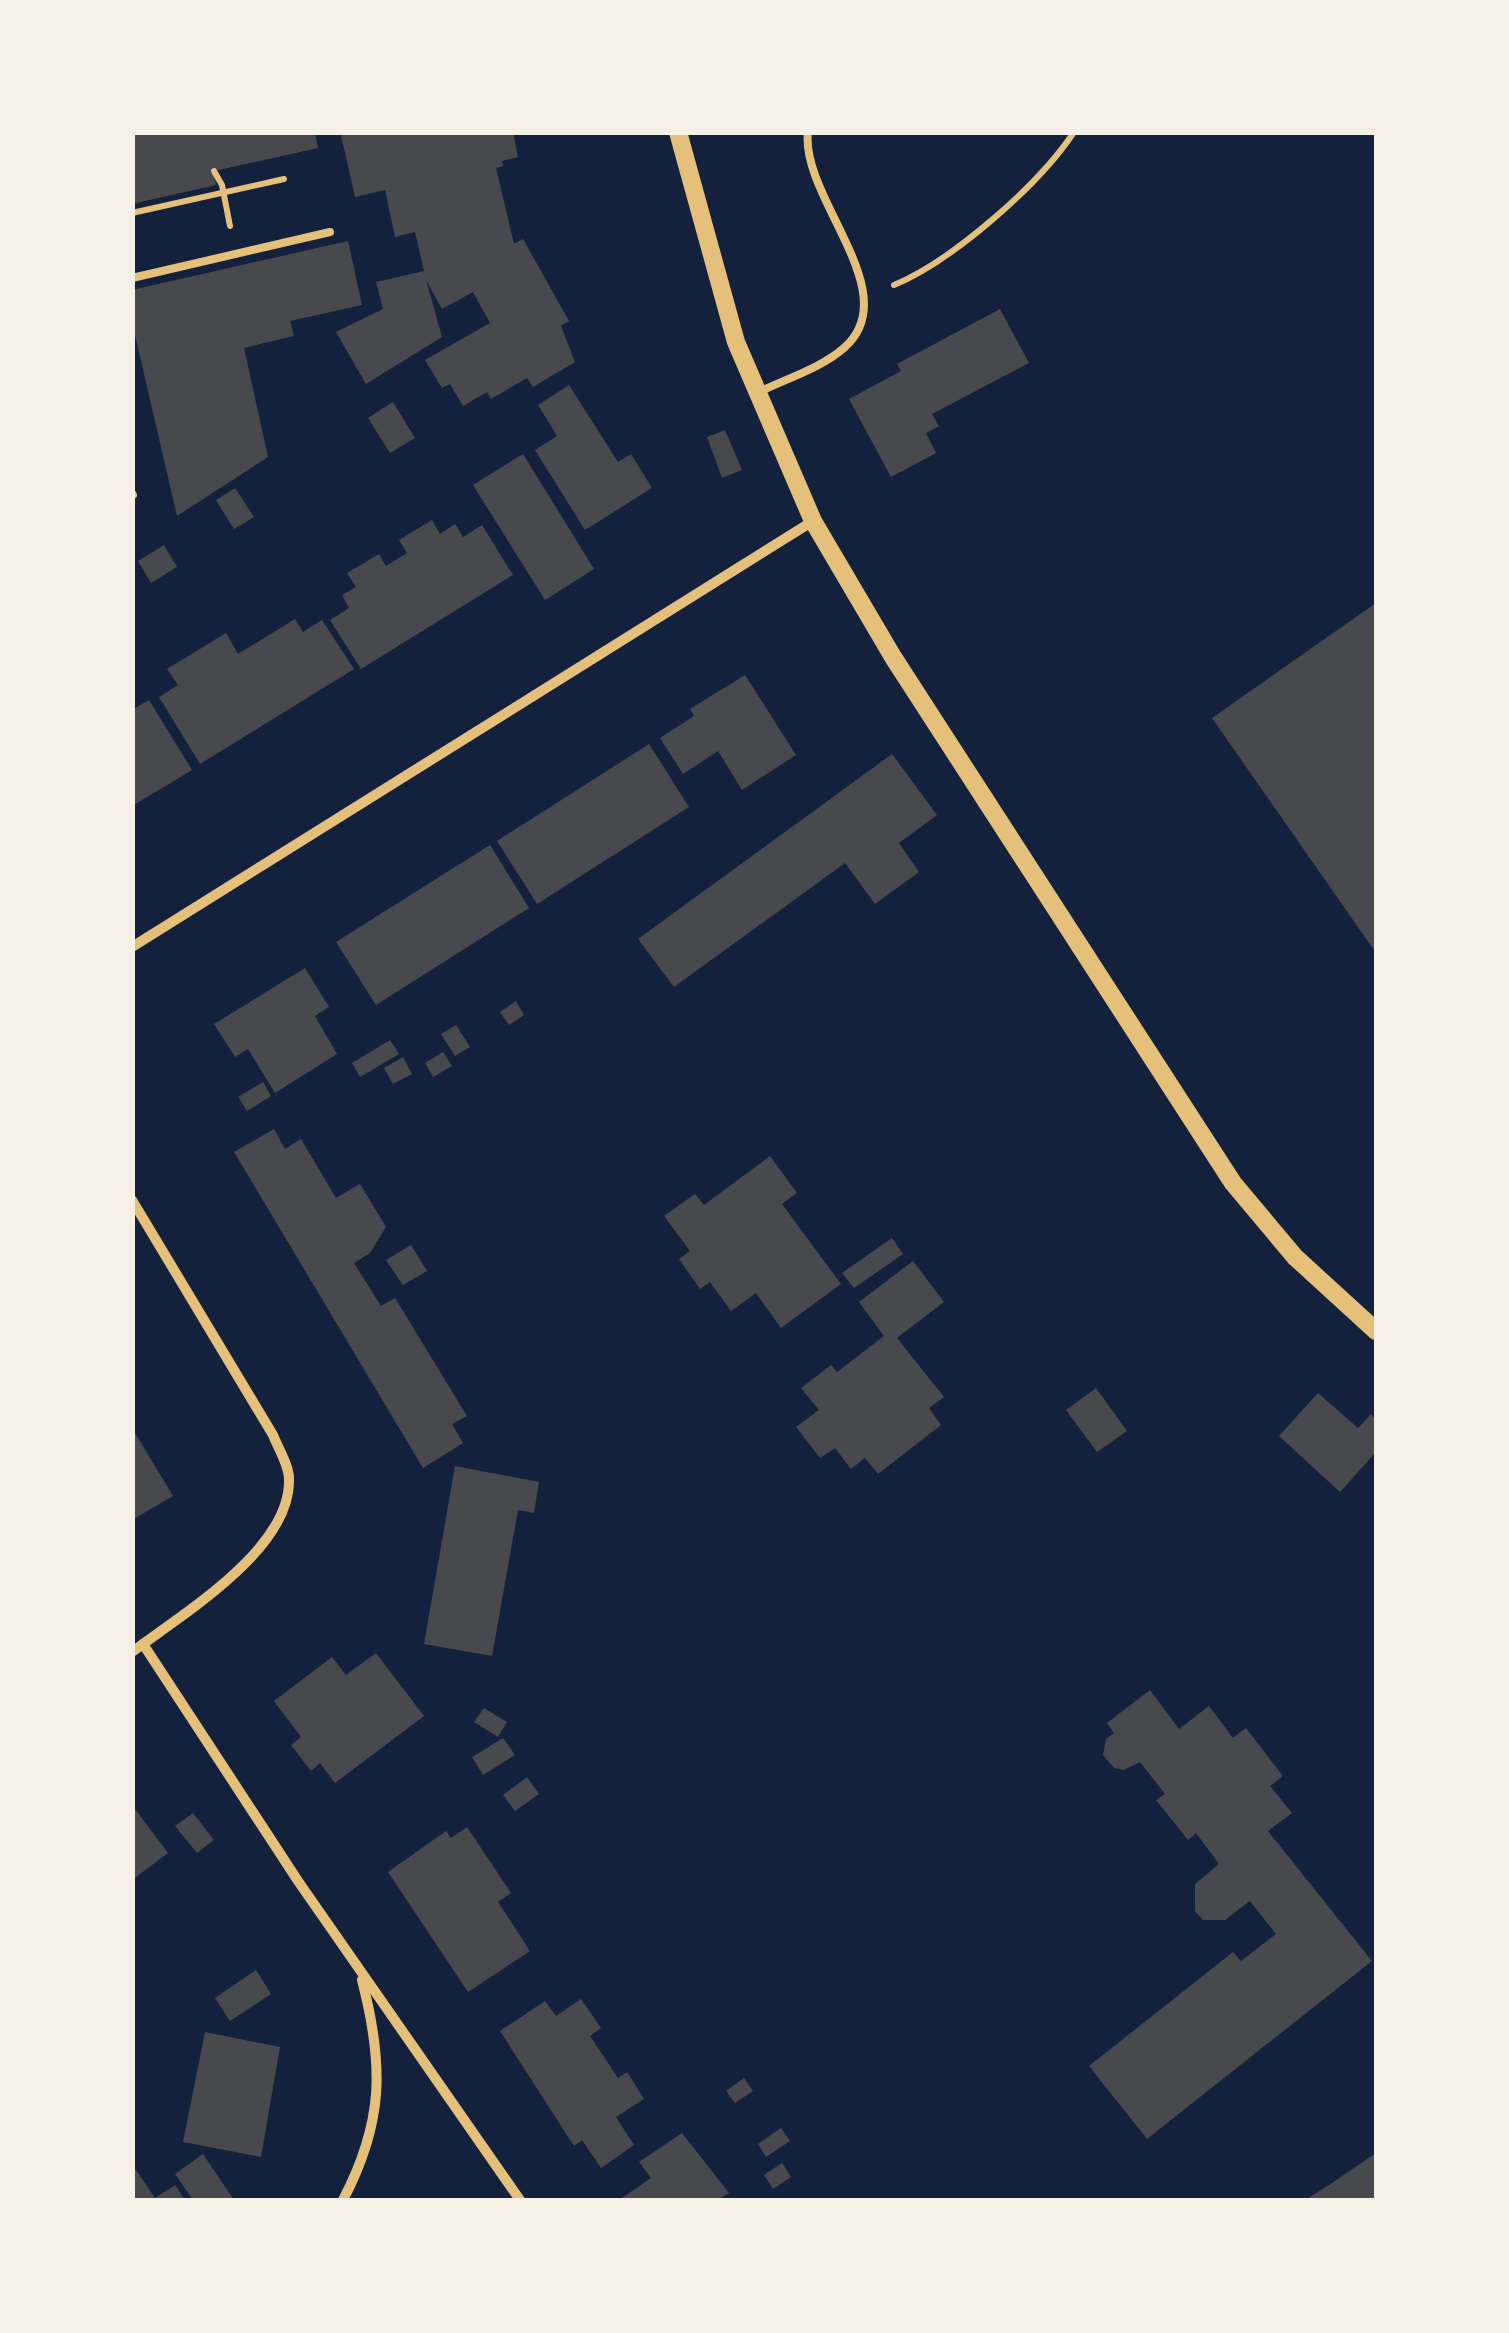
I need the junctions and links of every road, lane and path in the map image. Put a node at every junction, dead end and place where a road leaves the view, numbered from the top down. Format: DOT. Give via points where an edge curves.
graph roads {
  1 [pos="678,132"];
  2 [pos="808,132"];
  3 [pos="1074,132"];
  4 [pos="214,170"];
  5 [pos="284,180"];
  6 [pos="224,194"];
  7 [pos="132,214"];
  8 [pos="330,232"];
  9 [pos="236,254"];
  10 [pos="132,278"];
  11 [pos="863,298"];
  12 [pos="757,393"];
  13 [pos="814,521"];
  14 [pos="132,947"];
  15 [pos="132,1200"];
  16 [pos="1376,1331"];
  17 [pos="143,1644"];
  18 [pos="132,1652"];
  19 [pos="360,1970"];
  20 [pos="343,2200"];
  21 [pos="520,2200"];
  1 -- 12 [label="street" via="717,286"];
  2 -- 11 [label="lane" via="813,178 855,261"];
  3 -- 11 [label="path" via="1008,205 906,280"];
  4 -- 6 [label="path"];
  5 -- 6 [label="path"];
  6 -- 7 [label="path"];
  6 -- 9 [label="path"];
  8 -- 9 [label="lane"];
  9 -- 10 [label="lane"];
  11 -- 12 [label="lane" via="862,319 846,347"];
  12 -- 13 [label="street"];
  13 -- 14 [label="street"];
  13 -- 16 [label="street" via="893,657 1234,1183 1296,1257"];
  15 -- 17 [label="street" via="273,1435 290,1476 284,1513 260,1550"];
  17 -- 18 [label="street"];
  17 -- 19 [label="street"];
  19 -- 20 [label="street" via="379,2099"];
  19 -- 21 [label="street"];
}
